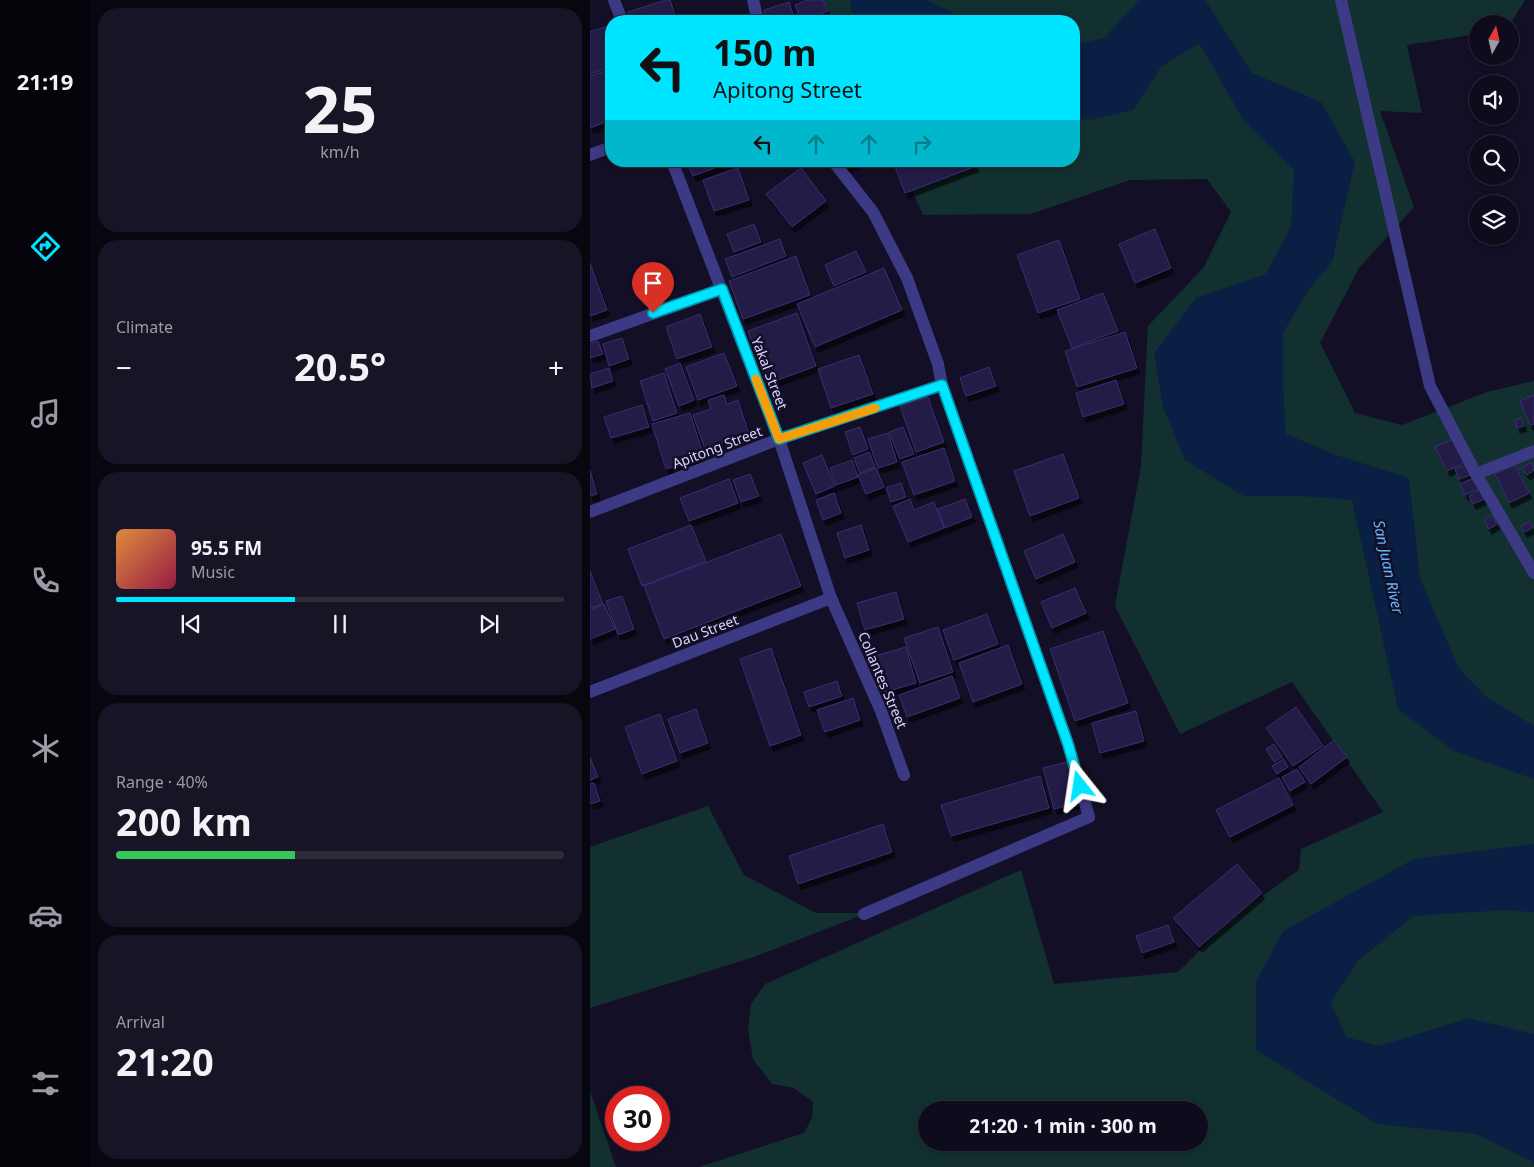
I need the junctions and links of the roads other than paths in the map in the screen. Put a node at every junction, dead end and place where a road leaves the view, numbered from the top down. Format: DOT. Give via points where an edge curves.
graph roads {
  1 [pos="614,0"];
  2 [pos="753,0"];
  3 [pos="1341,0"];
  4 [pos="620,15"];
  5 [pos="757,15"];
  6 [pos="605,150"];
  7 [pos="590,155"];
  8 [pos="674,167"];
  9 [pos="838,167"];
  10 [pos="722,289"];
  11 [pos="590,336"];
  12 [pos="942,385"];
  13 [pos="779,439"];
  14 [pos="1534,452"];
  15 [pos="1476,474"];
  16 [pos="590,512"];
  17 [pos="1534,573"];
  18 [pos="831,598"];
  19 [pos="590,692"];
  20 [pos="904,775"];
  21 [pos="864,914"];
  1 -- 4 [label="street"];
  2 -- 5 [label="street"];
  3 -- 15 [label="street" via="1430,386"];
  6 -- 7 [label="street"];
  8 -- 10 [label="street, Yakal Street"];
  9 -- 12 [label="street" via="873,212 907,278 935,355"];
  10 -- 11 [label="street"];
  10 -- 13 [label="street, Yakal Street"];
  12 -- 13 [label="street, Apitong Street"];
  12 -- 21 [label="street" via="1068,744 1089,817"];
  13 -- 16 [label="street, Apitong Street"];
  13 -- 18 [label="street, Yakal Street"];
  14 -- 15 [label="street"];
  15 -- 17 [label="street"];
  18 -- 19 [label="street, Dau Street"];
  18 -- 20 [label="street, Collantes Street" via="881,711"];
}
